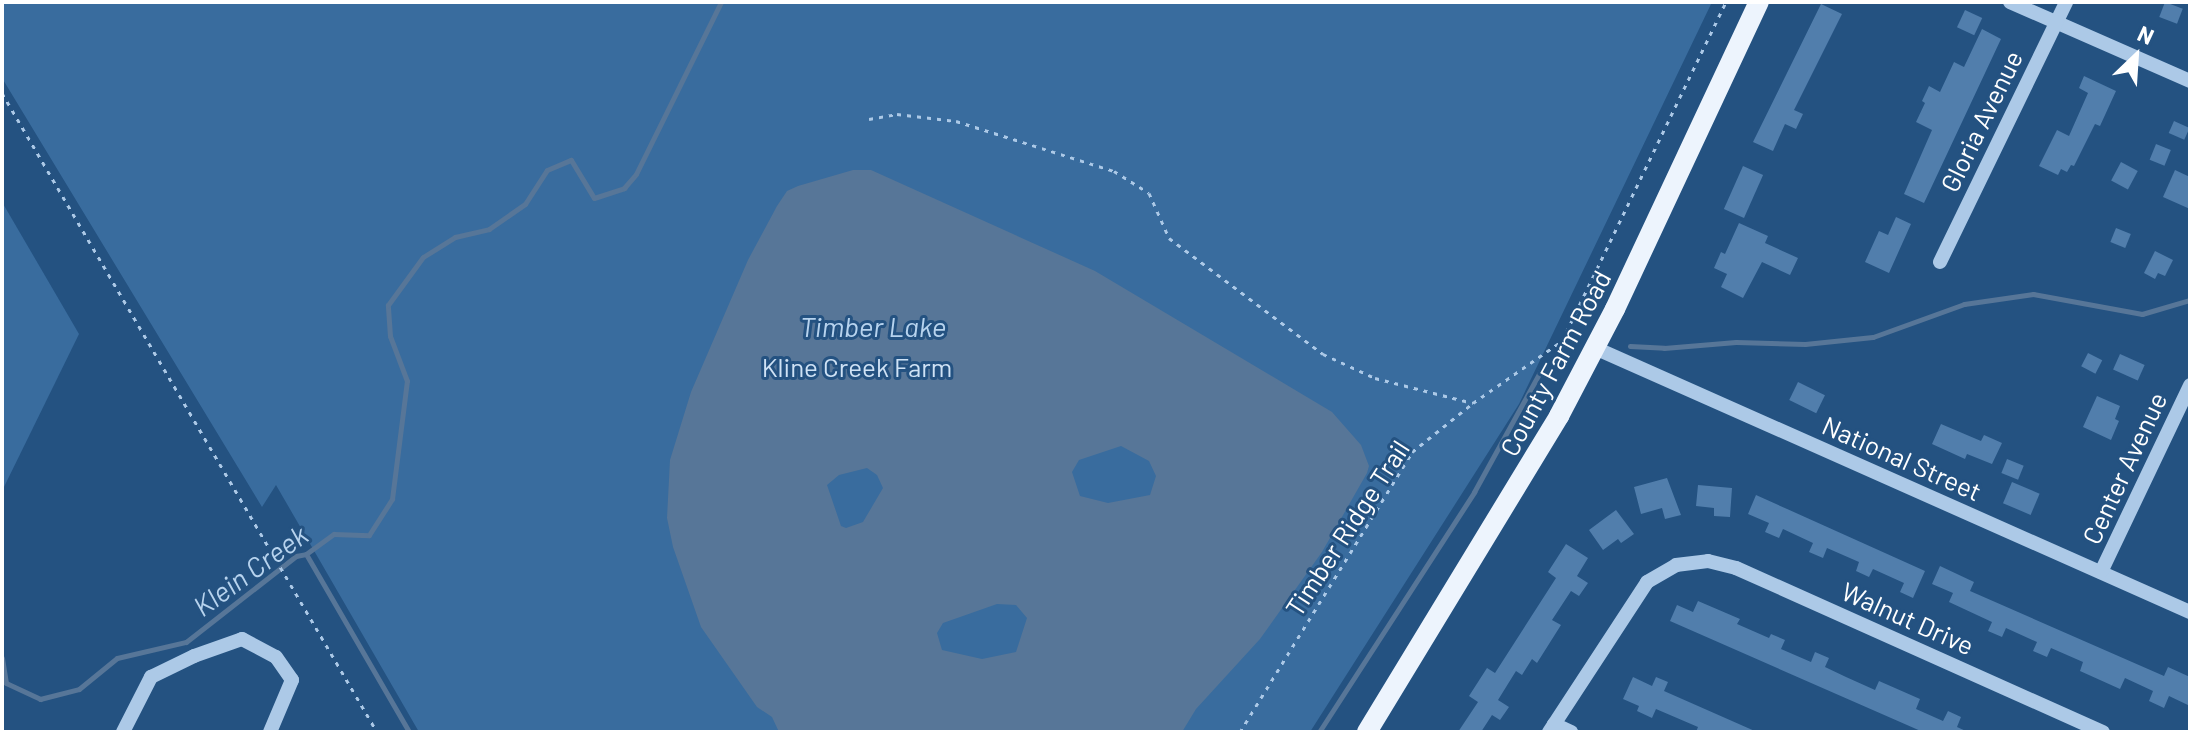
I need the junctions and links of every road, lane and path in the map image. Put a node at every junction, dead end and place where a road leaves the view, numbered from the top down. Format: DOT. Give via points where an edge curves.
graph roads {
  1 [pos="1726,2"];
  2 [pos="1759,2"];
  3 [pos="2010,2"];
  4 [pos="2066,2"];
  5 [pos="2056,22"];
  6 [pos="2190,81"];
  7 [pos="2,93"];
  8 [pos="869,119"];
  9 [pos="1940,262"];
  10 [pos="1595,348"];
  11 [pos="2190,385"];
  12 [pos="1473,403"];
  13 [pos="2101,572"];
  14 [pos="2190,612"];
  15 [pos="1551,728"];
  16 [pos="123,732"];
  17 [pos="270,732"];
  18 [pos="377,732"];
  19 [pos="1240,732"];
  20 [pos="1367,732"];
  21 [pos="1571,732"];
  22 [pos="2103,732"];
  1 -- 12 [label="path, Timber Ridge Trail" via="1562,341"];
  2 -- 10 [label="main road, County Farm Road"];
  3 -- 5 [label="street"];
  4 -- 5 [label="street, Gloria Avenue"];
  5 -- 6 [label="street"];
  5 -- 9 [label="street, Gloria Avenue"];
  7 -- 18 [label="path"];
  8 -- 12 [label="path" via="897,114 956,121 1114,171 1149,193 1169,238 1323,354 1375,378"];
  10 -- 13 [label="street, National Street"];
  10 -- 20 [label="main road, County Farm Road" via="1509,504"];
  11 -- 13 [label="street, Center Avenue"];
  12 -- 19 [label="path, Timber Ridge Trail" via="1412,452"];
  13 -- 14 [label="street, National Street"];
  15 -- 21 [label="street"];
  15 -- 22 [label="street, Walnut Drive" via="1647,582 1691,561 1736,568"];
  16 -- 17 [label="street" via="151,677 242,639 276,657 292,680"];
}
